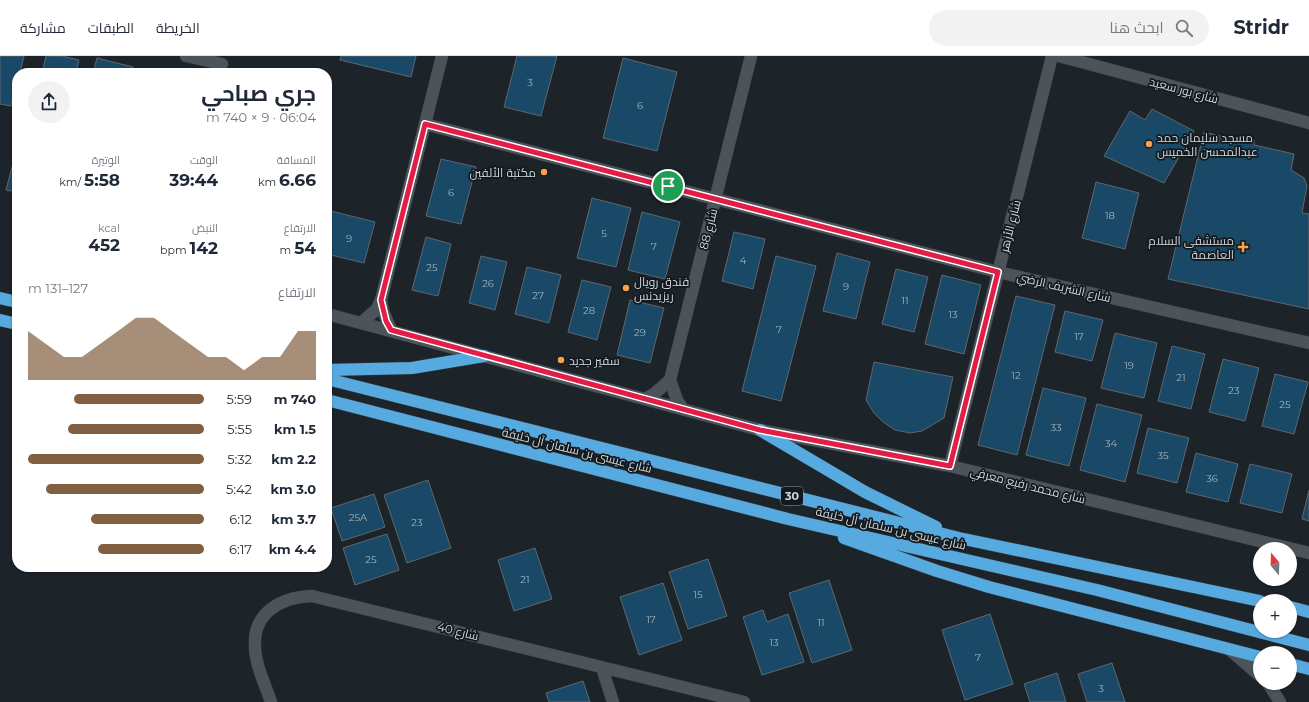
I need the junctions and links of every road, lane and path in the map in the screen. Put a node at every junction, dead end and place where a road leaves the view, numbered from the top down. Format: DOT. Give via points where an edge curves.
graph roads {
  1 [pos="186,56"];
  2 [pos="442,56"];
  3 [pos="751,56"];
  4 [pos="1052,56"];
  5 [pos="1059,56"];
  6 [pos="222,64"];
  7 [pos="425,124"];
  8 [pos="1309,124"];
  9 [pos="716,199"];
  10 [pos="998,272"];
  11 [pos="0,298"];
  12 [pos="381,300"];
  13 [pos="12,301"];
  14 [pos="332,315"];
  15 [pos="0,321"];
  16 [pos="362,322"];
  17 [pos="12,323"];
  18 [pos="391,330"];
  19 [pos="1309,343"];
  20 [pos="484,356"];
  21 [pos="332,370"];
  22 [pos="332,380"];
  23 [pos="670,380"];
  24 [pos="645,399"];
  25 [pos="332,401"];
  26 [pos="683,409"];
  27 [pos="760,430"];
  28 [pos="950,466"];
  29 [pos="788,518"];
  30 [pos="959,538"];
  31 [pos="1309,553"];
  32 [pos="1253,600"];
  33 [pos="1297,609"];
  34 [pos="1307,611"];
  35 [pos="1309,645"];
  36 [pos="1229,649"];
  37 [pos="1253,654"];
  38 [pos="1297,666"];
  39 [pos="602,668"];
  40 [pos="1309,669"];
  41 [pos="1253,670"];
  42 [pos="1272,690"];
  43 [pos="271,702"];
  44 [pos="613,702"];
  45 [pos="744,702"];
  46 [pos="1280,702"];
  1 -- 6 [label="street"];
  2 -- 7 [label="street"];
  3 -- 9 [label="street, شارع 88"];
  4 -- 10 [label="street, شارع الأزهر"];
  5 -- 8 [label="street, شارع بور سعيد"];
  7 -- 9 [label="street, شارع الشريف الرضي"];
  7 -- 12 [label="street"];
  9 -- 10 [label="street, شارع الشريف الرضي"];
  9 -- 23 [label="street, شارع 88"];
  10 -- 19 [label="street, شارع الشريف الرضي"];
  10 -- 28 [label="street, شارع الأزهر"];
  11 -- 13 [label="highway"];
  12 -- 16 [label="street" via="377,310"];
  12 -- 18 [label="street"];
  14 -- 16 [label="street, شارع محمد رفيع معرفي"];
  15 -- 17 [label="highway"];
  16 -- 18 [label="street, شارع محمد رفيع معرفي"];
  18 -- 20 [label="street, شارع محمد رفيع معرفي"];
  20 -- 21 [label="highway" via="412,368"];
  20 -- 24 [label="street, شارع محمد رفيع معرفي"];
  22 -- 30 [label="highway, شارع عيسى بن سلمان آل خليفة / 30"];
  23 -- 24 [label="street"];
  23 -- 26 [label="street"];
  24 -- 26 [label="street, شارع محمد رفيع معرفي"];
  25 -- 29 [label="highway, شارع عيسى بن سلمان آل خليفة / 30"];
  26 -- 27 [label="street, شارع محمد رفيع معرفي"];
  27 -- 28 [label="street, شارع محمد رفيع معرفي"];
  27 -- 30 [label="highway" via="865,492"];
  28 -- 31 [label="street, شارع محمد رفيع معرفي"];
  29 -- 35 [label="highway, شارع عيسى بن سلمان آل خليفة / 30" via="1097,590"];
  29 -- 36 [label="highway" via="989,587"];
  30 -- 32 [label="highway, شارع عيسى بن سلمان آل خليفة / 30"];
  33 -- 34 [label="highway"];
  36 -- 37 [label="highway"];
  36 -- 41 [label="street"];
  38 -- 40 [label="highway"];
  39 -- 43 [label="street, شارع 40" via="321,597 304,596 272,606 258,623 254,646"];
  39 -- 44 [label="street"];
  39 -- 45 [label="street, شارع 40"];
  42 -- 46 [label="street"];
}
